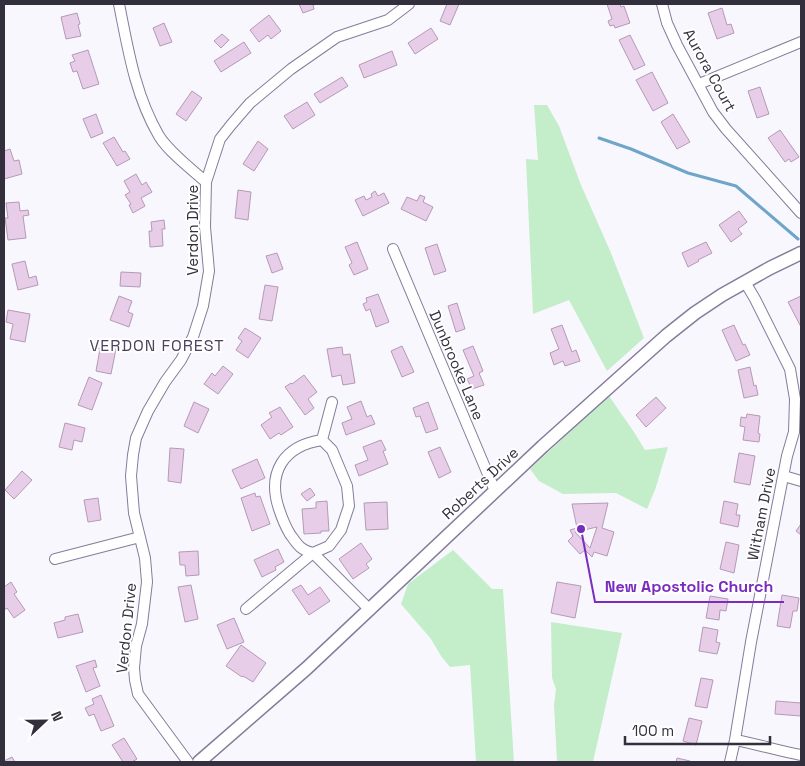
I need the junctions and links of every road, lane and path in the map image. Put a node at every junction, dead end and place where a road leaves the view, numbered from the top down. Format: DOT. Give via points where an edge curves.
graph roads {
  1 [pos="118,4"];
  2 [pos="409,4"];
  3 [pos="662,4"];
  4 [pos="801,42"];
  5 [pos="699,84"];
  6 [pos="206,182"];
  7 [pos="801,213"];
  8 [pos="393,249"];
  9 [pos="801,253"];
  10 [pos="745,282"];
  11 [pos="332,402"];
  12 [pos="322,440"];
  13 [pos="784,476"];
  14 [pos="801,481"];
  15 [pos="494,492"];
  16 [pos="140,537"];
  17 [pos="313,553"];
  18 [pos="55,559"];
  19 [pos="246,608"];
  20 [pos="370,610"];
  21 [pos="735,740"];
  22 [pos="801,755"];
  23 [pos="188,762"];
  24 [pos="198,762"];
  25 [pos="730,762"];
  1 -- 6 [label="street" via="140,95 160,137"];
  2 -- 6 [label="street, Verdon Drive" via="388,20 337,37 250,103 220,139"];
  3 -- 5 [label="street, Aurora Court" via="676,45"];
  4 -- 5 [label="street"];
  5 -- 7 [label="street, Aurora Court" via="726,129"];
  6 -- 16 [label="street, Verdon Drive" via="208,271 203,306 193,337 148,411 136,438 131,486"];
  8 -- 15 [label="street, Dunbrooke Lane"];
  9 -- 10 [label="street, Roberts Drive"];
  10 -- 13 [label="street, Witham Drive" via="790,370 793,384 794,432"];
  10 -- 15 [label="street, Roberts Drive" via="722,294 666,336"];
  11 -- 12 [label="street"];
  12 -- 17 [label="street" via="332,450 347,486 348,506 341,530 329,546"];
  12 -- 17 [label="street" via="295,449 286,457 274,484 284,526 304,551"];
  13 -- 14 [label="street"];
  13 -- 21 [label="street, Witham Drive"];
  15 -- 20 [label="street, Roberts Drive"];
  16 -- 18 [label="street"];
  16 -- 23 [label="street, Verdon Drive" via="147,582 136,646 135,680 138,694"];
  17 -- 19 [label="street"];
  17 -- 20 [label="street"];
  20 -- 24 [label="street, Roberts Drive"];
  21 -- 22 [label="street"];
  21 -- 25 [label="street, Witham Drive"];
}
